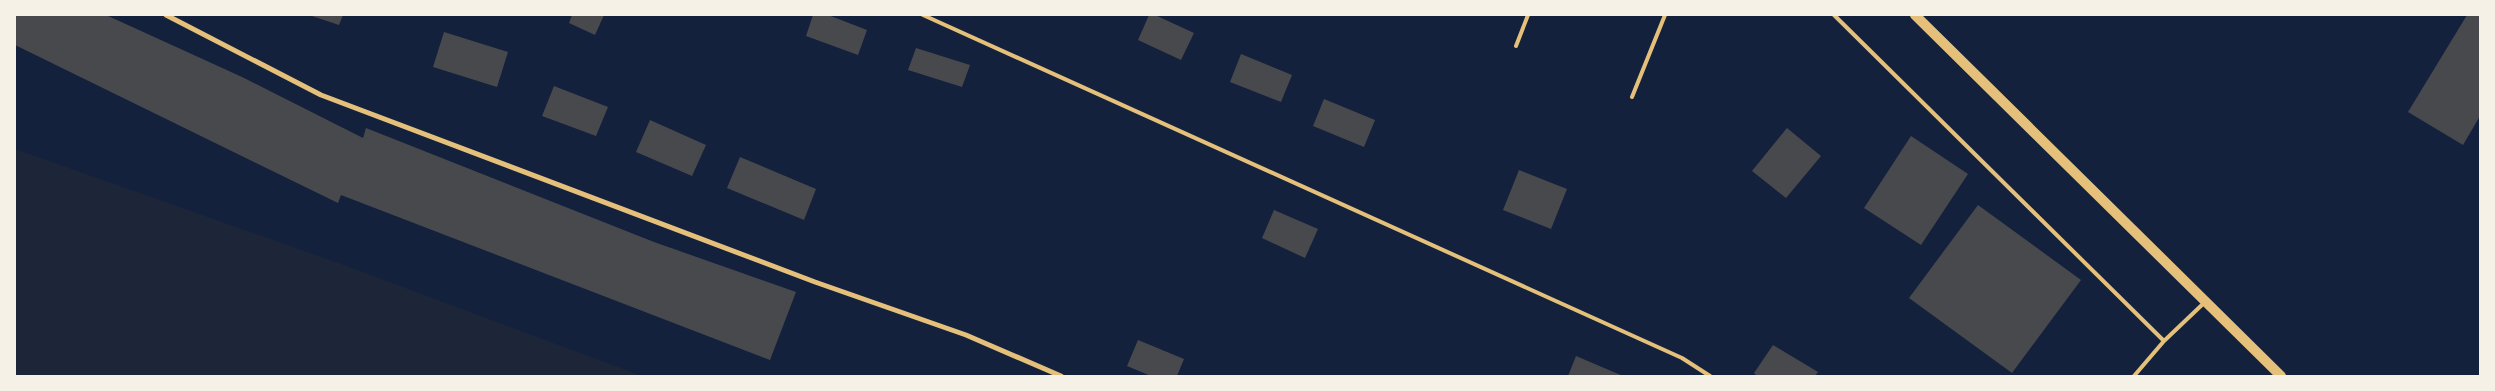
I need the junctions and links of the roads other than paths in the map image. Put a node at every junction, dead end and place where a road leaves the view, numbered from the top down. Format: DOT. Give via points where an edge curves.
graph roads {
  1 [pos="166,15"];
  2 [pos="923,15"];
  3 [pos="1528,15"];
  4 [pos="1665,15"];
  5 [pos="1834,15"];
  6 [pos="1915,15"];
  7 [pos="1516,46"];
  8 [pos="1632,97"];
  9 [pos="2205,302"];
  10 [pos="2164,341"];
  11 [pos="1061,376"];
  12 [pos="1710,376"];
  13 [pos="2134,376"];
  14 [pos="2281,376"];
  1 -- 11 [label="street" via="322,95 815,282 966,335"];
  2 -- 12 [label="lane" via="1682,358"];
  3 -- 7 [label="lane"];
  4 -- 8 [label="lane"];
  5 -- 10 [label="lane"];
  6 -- 9 [label="main road"];
  9 -- 10 [label="lane"];
  9 -- 14 [label="main road"];
  10 -- 13 [label="lane"];
}
